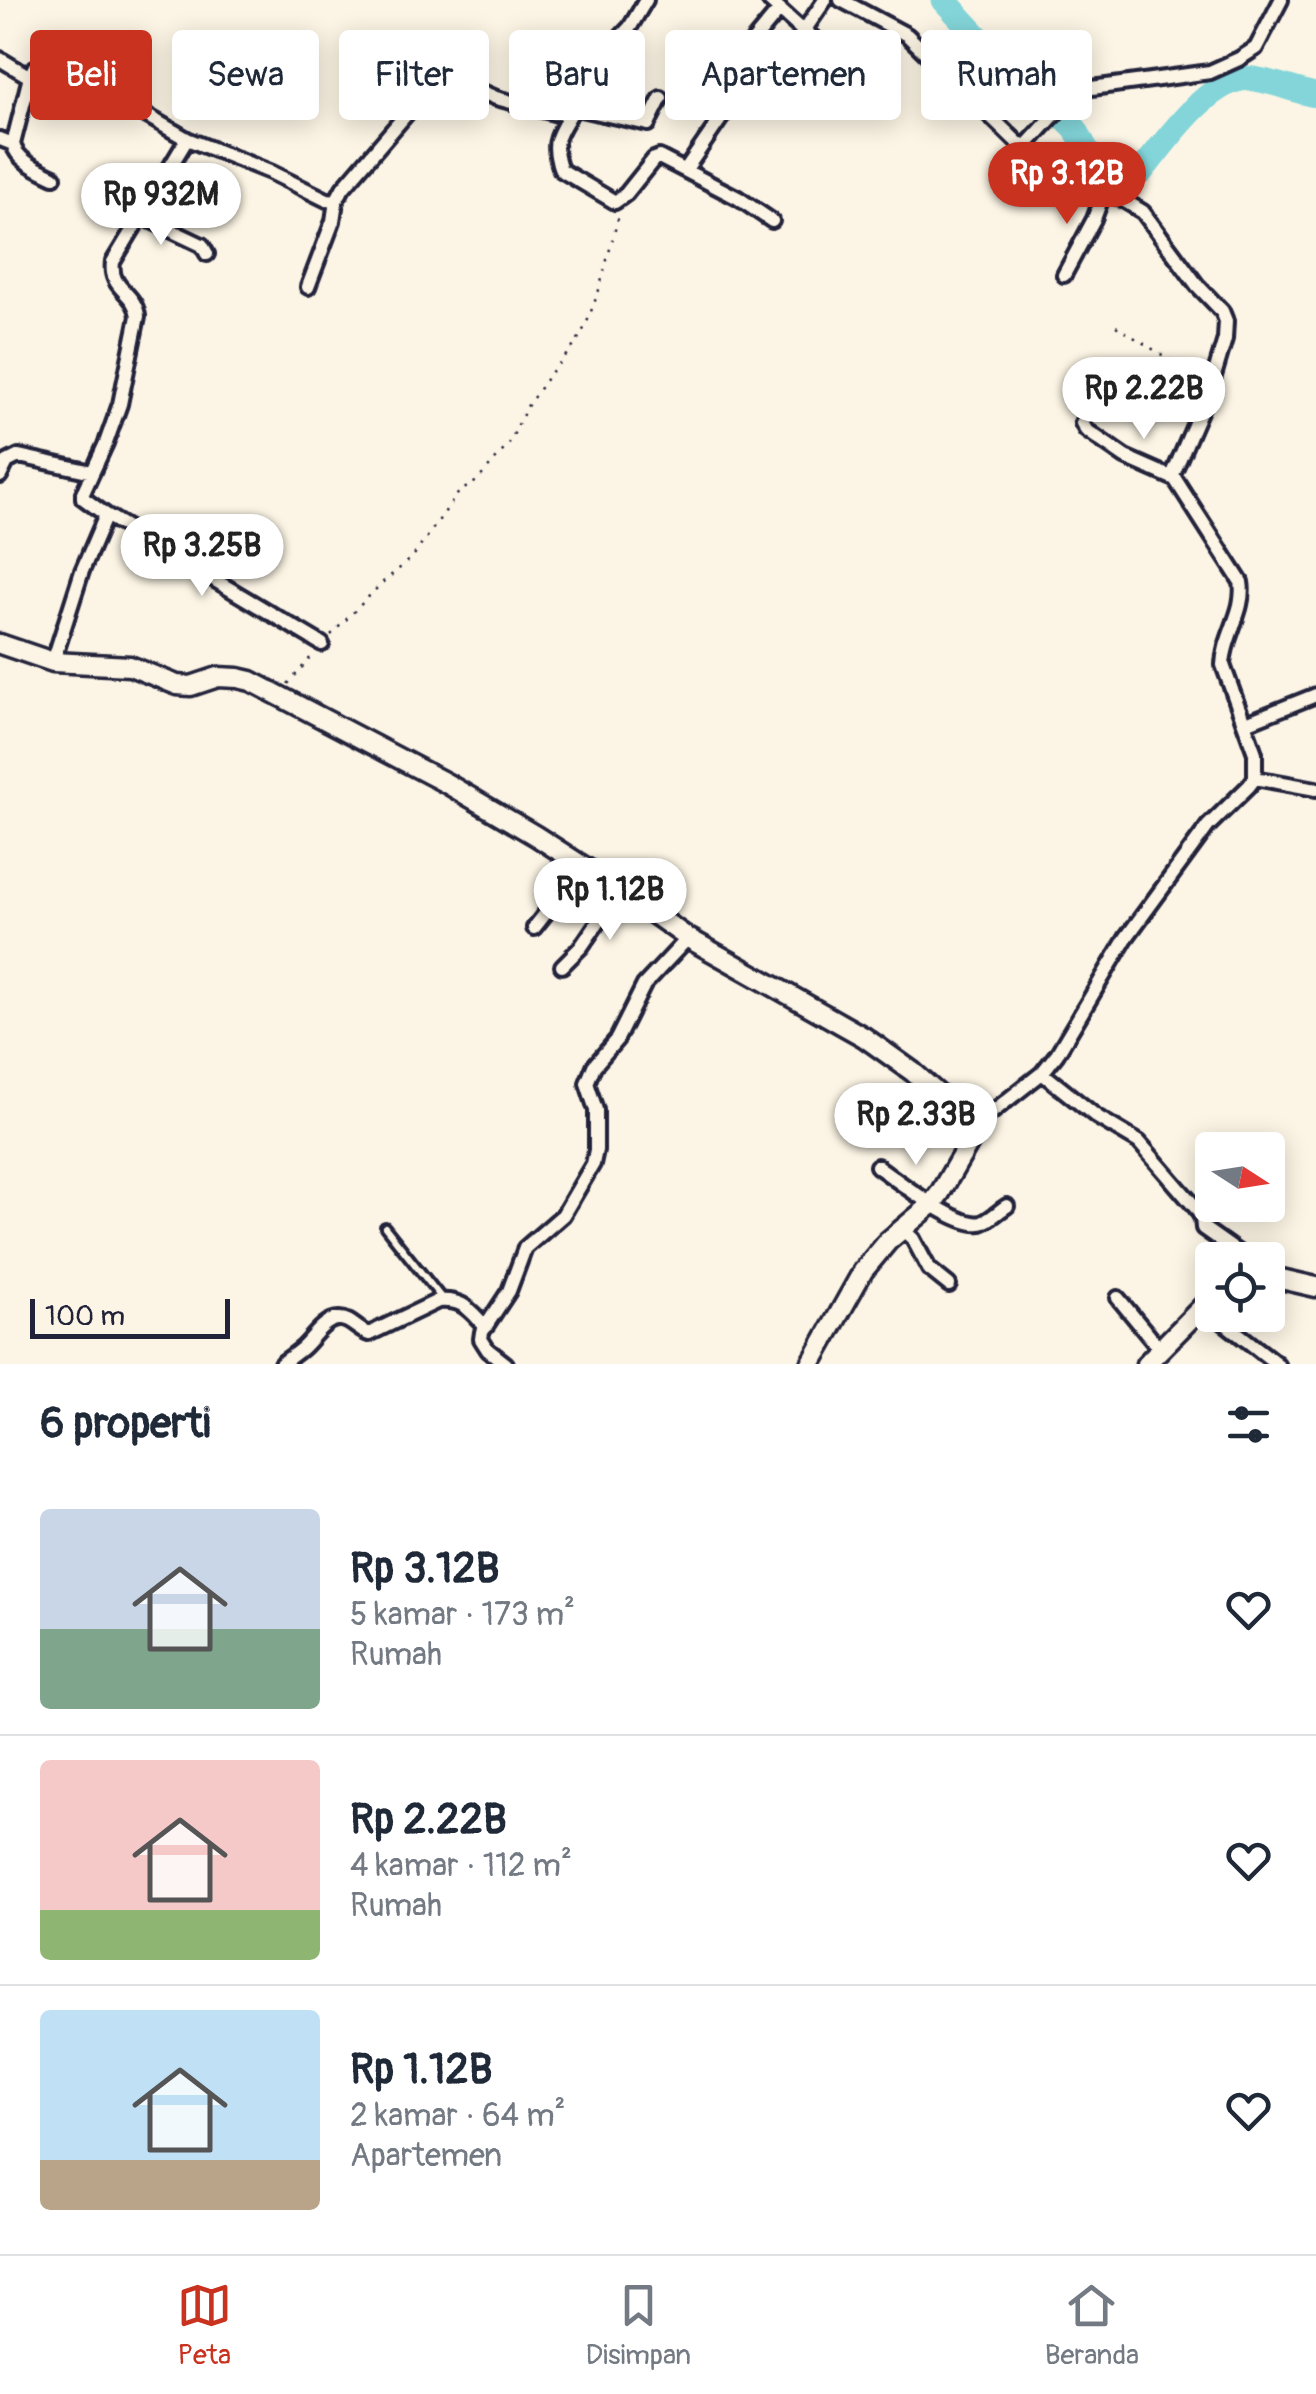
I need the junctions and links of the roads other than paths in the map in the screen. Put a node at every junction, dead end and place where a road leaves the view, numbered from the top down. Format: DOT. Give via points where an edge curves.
graph roads {
  1 [pos="646,0"];
  2 [pos="825,0"];
  3 [pos="840,0"];
  4 [pos="1281,0"];
  5 [pos="774,5"];
  6 [pos="628,30"];
  7 [pos="759,30"];
  8 [pos="803,30"];
  9 [pos="805,30"];
  10 [pos="0,59"];
  11 [pos="30,78"];
  12 [pos="661,98"];
  13 [pos="509,101"];
  14 [pos="152,119"];
  15 [pos="568,120"];
  16 [pos="625,120"];
  17 [pos="721,120"];
  18 [pos="187,139"];
  19 [pos="6,142"];
  20 [pos="1024,148"];
  21 [pos="686,170"];
  22 [pos="54,177"];
  23 [pos="1104,192"];
  24 [pos="336,201"];
  25 [pos="139,216"];
  26 [pos="772,220"];
  27 [pos="207,254"];
  28 [pos="1064,276"];
  29 [pos="308,287"];
  30 [pos="1089,410"];
  31 [pos="92,472"];
  32 [pos="0,476"];
  33 [pos="1174,479"];
  34 [pos="106,515"];
  35 [pos="0,644"];
  36 [pos="322,644"];
  37 [pos="53,662"];
  38 [pos="1312,697"];
  39 [pos="1246,723"];
  40 [pos="1255,778"];
  41 [pos="1316,789"];
  42 [pos="583,866"];
  43 [pos="620,890"];
  44 [pos="534,928"];
  45 [pos="688,938"];
  46 [pos="562,966"];
  47 [pos="1042,1073"];
  48 [pos="972,1128"];
  49 [pos="877,1166"];
  50 [pos="930,1205"];
  51 [pos="1008,1206"];
  52 [pos="385,1227"];
  53 [pos="902,1228"];
  54 [pos="1223,1242"];
  55 [pos="1285,1280"];
  56 [pos="949,1285"];
  57 [pos="1316,1287"];
  58 [pos="1118,1298"];
  59 [pos="443,1300"];
  60 [pos="1195,1314"];
  61 [pos="486,1326"];
  62 [pos="1236,1332"];
  63 [pos="1160,1349"];
  64 [pos="281,1364"];
  65 [pos="506,1364"];
  66 [pos="811,1364"];
  67 [pos="1146,1364"];
  68 [pos="1277,1364"];
  1 -- 6 [label="street"];
  2 -- 9 [label="street"];
  3 -- 20 [label="street" via="907,35"];
  4 -- 20 [label="street" via="1256,48 1239,59 1210,72 1077,90"];
  5 -- 7 [label="street"];
  5 -- 8 [label="street"];
  10 -- 11 [label="street"];
  11 -- 19 [label="street"];
  12 -- 16 [label="street" via="648,124"];
  13 -- 24 [label="street" via="439,82"];
  14 -- 18 [label="street"];
  15 -- 21 [label="street" via="554,152 561,170 615,202 658,157"];
  17 -- 21 [label="street"];
  18 -- 24 [label="street"];
  18 -- 25 [label="street"];
  19 -- 22 [label="street"];
  20 -- 23 [label="street" via="1057,177"];
  21 -- 26 [label="street"];
  23 -- 28 [label="street"];
  23 -- 33 [label="street" via="1143,212 1226,321 1211,386"];
  24 -- 29 [label="street"];
  25 -- 27 [label="street" via="185,235"];
  25 -- 31 [label="street" via="112,262 114,281 138,316 120,404"];
  30 -- 33 [label="street" via="1086,430"];
  31 -- 32 [label="street" via="20,456"];
  31 -- 34 [label="street" via="83,498"];
  33 -- 39 [label="street" via="1241,582 1223,664"];
  34 -- 36 [label="street"];
  34 -- 37 [label="street"];
  35 -- 37 [label="street"];
  37 -- 42 [label="street" via="130,666 177,686 218,677 250,681 446,782"];
  38 -- 39 [label="street"];
  39 -- 40 [label="street"];
  40 -- 41 [label="street"];
  40 -- 47 [label="street" via="1208,826 1126,938"];
  42 -- 43 [label="street"];
  42 -- 44 [label="street"];
  43 -- 45 [label="street"];
  43 -- 46 [label="street"];
  45 -- 48 [label="street" via="864,1037"];
  45 -- 61 [label="street" via="644,985 594,1066 587,1083 596,1110 593,1164 563,1214 525,1248"];
  47 -- 48 [label="street"];
  47 -- 54 [label="street" via="1139,1142 1196,1208 1204,1228"];
  48 -- 50 [label="street"];
  49 -- 50 [label="street"];
  50 -- 51 [label="street" via="981,1223"];
  50 -- 53 [label="street"];
  52 -- 59 [label="lane"];
  53 -- 56 [label="street" via="928,1269"];
  53 -- 66 [label="street" via="863,1270"];
  55 -- 57 [label="street"];
  58 -- 63 [label="street"];
  59 -- 61 [label="street" via="462,1303"];
  59 -- 64 [label="street" via="368,1334 342,1318 333,1320"];
  60 -- 63 [label="street"];
  61 -- 65 [label="street" via="483,1343"];
  62 -- 68 [label="street"];
  63 -- 67 [label="street"];
}
